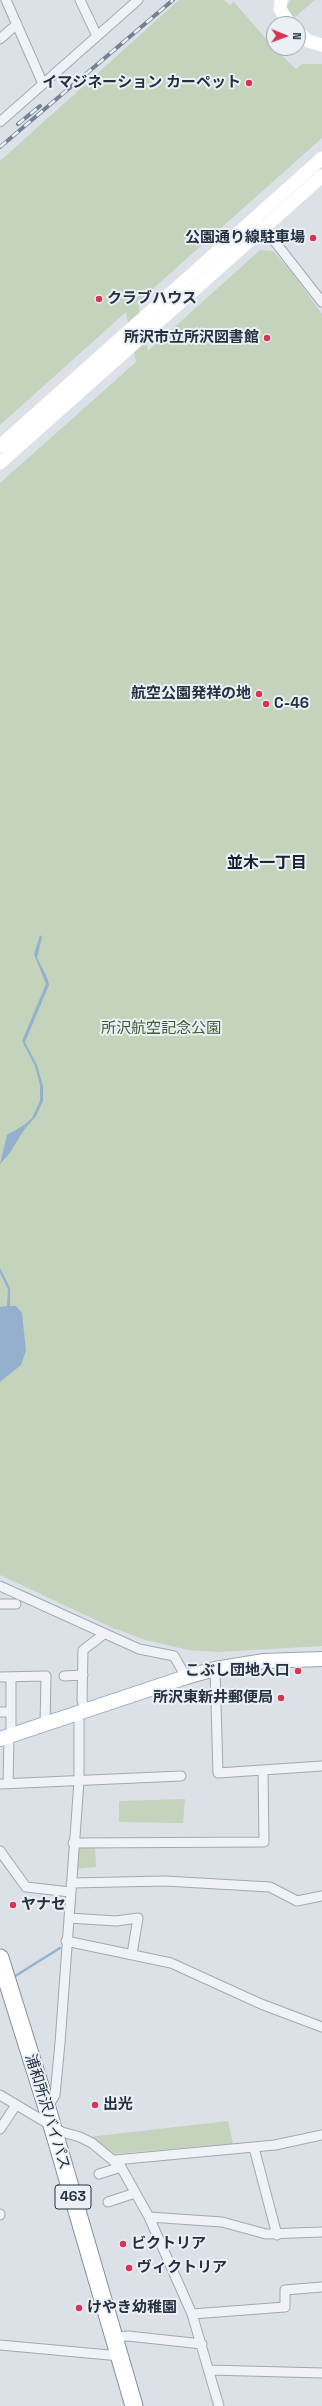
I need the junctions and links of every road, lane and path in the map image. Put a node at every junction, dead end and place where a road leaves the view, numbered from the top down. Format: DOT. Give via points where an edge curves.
graph roads {
  1 [pos="6,0"];
  2 [pos="80,0"];
  3 [pos="138,0"];
  4 [pos="281,0"];
  5 [pos="285,16"];
  6 [pos="17,24"];
  7 [pos="97,36"];
  8 [pos="0,39"];
  9 [pos="306,39"];
  10 [pos="322,45"];
  11 [pos="43,84"];
  12 [pos="0,122"];
  13 [pos="322,158"];
  14 [pos="322,176"];
  15 [pos="260,222"];
  16 [pos="322,302"];
  17 [pos="0,446"];
  18 [pos="0,463"];
  19 [pos="0,1586"];
  20 [pos="0,1604"];
  21 [pos="16,1604"];
  22 [pos="104,1634"];
  23 [pos="322,1659"];
  24 [pos="215,1669"];
  25 [pos="83,1675"];
  26 [pos="64,1676"];
  27 [pos="0,1677"];
  28 [pos="11,1677"];
  29 [pos="186,1677"];
  30 [pos="0,1712"];
  31 [pos="10,1712"];
  32 [pos="82,1712"];
  33 [pos="45,1724"];
  34 [pos="6,1737"];
  35 [pos="322,1766"];
  36 [pos="263,1771"];
  37 [pos="182,1776"];
  38 [pos="79,1781"];
  39 [pos="4,1784"];
  40 [pos="73,1844"];
  41 [pos="0,1851"];
  42 [pos="71,1887"];
  43 [pos="322,1896"];
  44 [pos="69,1918"];
  45 [pos="66,1941"];
  46 [pos="132,1954"];
  47 [pos="5,1973"];
  48 [pos="322,2027"];
  49 [pos="0,2095"];
  50 [pos="16,2105"];
  51 [pos="47,2108"];
  52 [pos="52,2127"];
  53 [pos="0,2129"];
  54 [pos="322,2135"];
  55 [pos="254,2148"];
  56 [pos="118,2163"];
  57 [pos="99,2174"];
  58 [pos="135,2193"];
  59 [pos="108,2202"];
  60 [pos="149,2217"];
  61 [pos="322,2232"];
  62 [pos="277,2235"];
  63 [pos="322,2287"];
  64 [pos="192,2314"];
  65 [pos="114,2337"];
  66 [pos="202,2344"];
  67 [pos="0,2345"];
  68 [pos="120,2356"];
  69 [pos="209,2370"];
  70 [pos="322,2373"];
  71 [pos="134,2406"];
  72 [pos="220,2406"];
  1 -- 6 [label="street"];
  2 -- 7 [label="street"];
  3 -- 7 [label="street"];
  4 -- 5 [label="street" via="280,9"];
  6 -- 8 [label="street"];
  6 -- 11 [label="street"];
  7 -- 11 [label="street"];
  9 -- 10 [label="street"];
  11 -- 12 [label="street"];
  13 -- 15 [label="street"];
  14 -- 15 [label="street"];
  15 -- 16 [label="street"];
  15 -- 17 [label="street"];
  15 -- 18 [label="street"];
  19 -- 22 [label="street"];
  20 -- 21 [label="street"];
  22 -- 25 [label="street" via="83,1650"];
  22 -- 29 [label="street" via="139,1649 174,1656"];
  23 -- 24 [label="main road" via="264,1661"];
  24 -- 29 [label="main road"];
  24 -- 36 [label="street" via="218,1773"];
  25 -- 26 [label="street"];
  25 -- 32 [label="street"];
  27 -- 28 [label="street"];
  28 -- 31 [label="street"];
  28 -- 33 [label="street" via="46,1676"];
  29 -- 32 [label="main road"];
  30 -- 31 [label="street"];
  31 -- 34 [label="street"];
  32 -- 33 [label="main road"];
  32 -- 38 [label="street"];
  33 -- 34 [label="main road"];
  34 -- 39 [label="street"];
  35 -- 36 [label="street"];
  36 -- 40 [label="street" via="264,1842"];
  37 -- 38 [label="street"];
  38 -- 39 [label="street"];
  38 -- 40 [label="street"];
  40 -- 42 [label="street"];
  41 -- 42 [label="street" via="26,1887"];
  42 -- 43 [label="street" via="165,1881 270,1887 297,1901"];
  42 -- 44 [label="street"];
  44 -- 45 [label="street"];
  44 -- 46 [label="street" via="116,1921 138,1918"];
  45 -- 46 [label="street"];
  45 -- 51 [label="street" via="55,2095"];
  46 -- 48 [label="street" via="171,1963 249,1999"];
  47 -- 51 [label="highway, 浦和所沢バイパス / 463"];
  49 -- 50 [label="street"];
  50 -- 52 [label="street"];
  50 -- 53 [label="street"];
  51 -- 52 [label="highway, 浦和所沢バイパス / 463"];
  52 -- 56 [label="street" via="92,2143"];
  52 -- 65 [label="highway, 浦和所沢バイパス / 463"];
  54 -- 55 [label="street"];
  55 -- 56 [label="street"];
  55 -- 62 [label="street"];
  56 -- 57 [label="street"];
  56 -- 58 [label="street"];
  58 -- 59 [label="street"];
  58 -- 60 [label="street"];
  60 -- 62 [label="street" via="222,2222 253,2232"];
  60 -- 64 [label="street"];
  61 -- 62 [label="street"];
  63 -- 64 [label="street" via="285,2290 285,2307"];
  64 -- 66 [label="street"];
  65 -- 66 [label="street" via="128,2336"];
  65 -- 68 [label="highway, 浦和所沢バイパス / 463"];
  66 -- 69 [label="street"];
  67 -- 68 [label="street"];
  68 -- 71 [label="highway, 浦和所沢バイパス / 463"];
  69 -- 70 [label="street"];
  69 -- 72 [label="street"];
}
